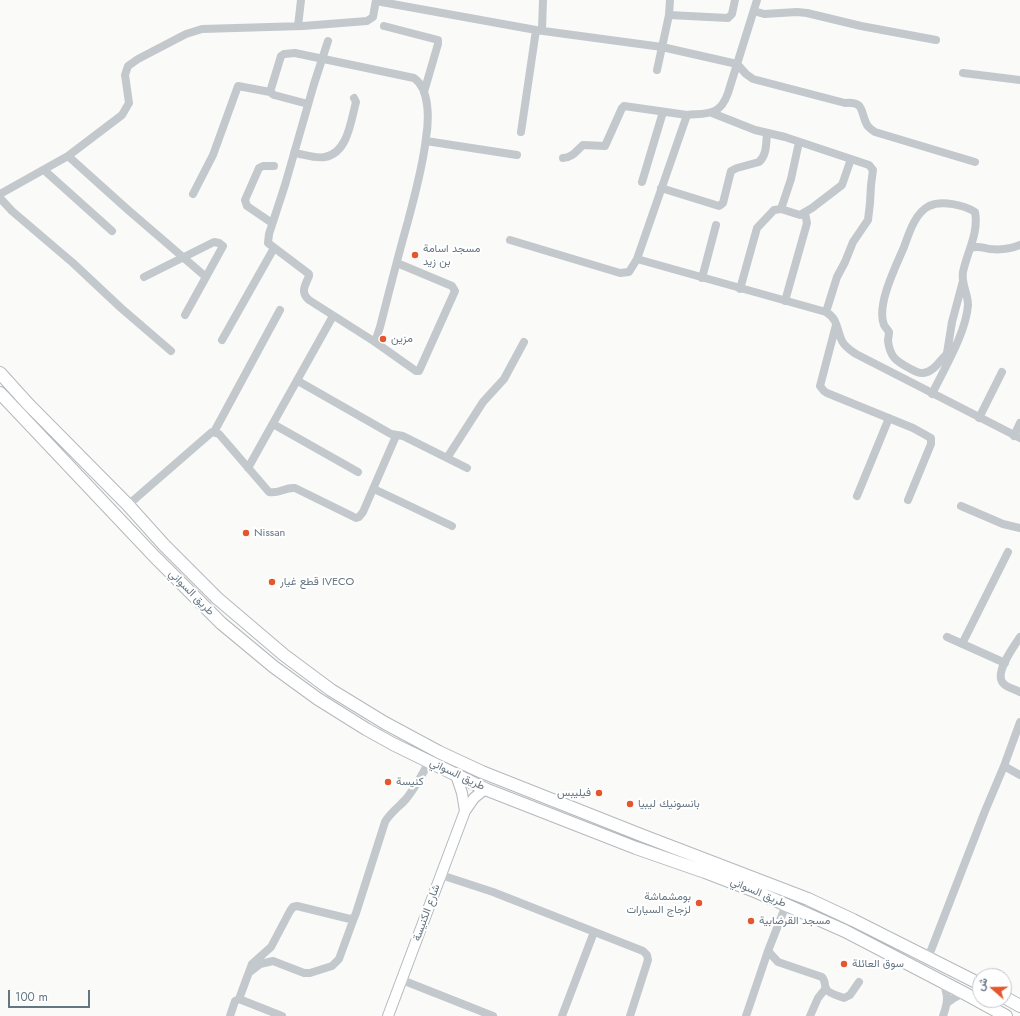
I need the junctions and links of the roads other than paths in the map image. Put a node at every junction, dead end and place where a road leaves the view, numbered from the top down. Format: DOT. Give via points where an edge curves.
graph roads {
  1 [pos="301,0"];
  2 [pos="376,0"];
  3 [pos="543,0"];
  4 [pos="670,0"];
  5 [pos="736,0"];
  6 [pos="757,0"];
  7 [pos="754,11"];
  8 [pos="669,15"];
  9 [pos="298,26"];
  10 [pos="384,26"];
  11 [pos="539,30"];
  12 [pos="936,40"];
  13 [pos="328,41"];
  14 [pos="662,47"];
  15 [pos="323,58"];
  16 [pos="737,64"];
  17 [pos="657,70"];
  18 [pos="963,73"];
  19 [pos="1020,80"];
  20 [pos="270,92"];
  21 [pos="424,92"];
  22 [pos="354,98"];
  23 [pos="308,104"];
  24 [pos="664,112"];
  25 [pos="712,113"];
  26 [pos="687,115"];
  27 [pos="521,132"];
  28 [pos="768,133"];
  29 [pos="426,141"];
  30 [pos="799,142"];
  31 [pos="294,153"];
  32 [pos="517,155"];
  33 [pos="68,156"];
  34 [pos="563,158"];
  35 [pos="851,159"];
  36 [pos="975,162"];
  37 [pos="274,166"];
  38 [pos="44,170"];
  39 [pos="642,182"];
  40 [pos="661,188"];
  41 [pos="0,194"];
  42 [pos="193,194"];
  43 [pos="0,198"];
  44 [pos="781,209"];
  45 [pos="805,213"];
  46 [pos="272,223"];
  47 [pos="716,225"];
  48 [pos="112,231"];
  49 [pos="510,240"];
  50 [pos="1020,245"];
  51 [pos="274,248"];
  52 [pos="971,248"];
  53 [pos="184,258"];
  54 [pos="637,259"];
  55 [pos="397,262"];
  56 [pos="206,276"];
  57 [pos="144,277"];
  58 [pos="702,278"];
  59 [pos="740,289"];
  60 [pos="785,301"];
  61 [pos="280,310"];
  62 [pos="826,312"];
  63 [pos="185,315"];
  64 [pos="334,316"];
  65 [pos="836,324"];
  66 [pos="222,340"];
  67 [pos="375,342"];
  68 [pos="524,342"];
  69 [pos="171,351"];
  70 [pos="950,351"];
  71 [pos="1002,372"];
  72 [pos="0,373"];
  73 [pos="298,381"];
  74 [pos="0,394"];
  75 [pos="932,394"];
  76 [pos="889,418"];
  77 [pos="979,418"];
  78 [pos="1020,423"];
  79 [pos="273,424"];
  80 [pos="214,432"];
  81 [pos="396,436"];
  82 [pos="1017,437"];
  83 [pos="447,458"];
  84 [pos="248,468"];
  85 [pos="467,468"];
  86 [pos="358,472"];
  87 [pos="374,489"];
  88 [pos="857,496"];
  89 [pos="908,500"];
  90 [pos="128,505"];
  91 [pos="961,506"];
  92 [pos="452,526"];
  93 [pos="1020,528"];
  94 [pos="1008,552"];
  95 [pos="947,637"];
  96 [pos="1020,637"];
  97 [pos="962,644"];
  98 [pos="1005,663"];
  99 [pos="1020,692"];
  100 [pos="1020,722"];
  101 [pos="429,762"];
  102 [pos="1004,766"];
  103 [pos="456,775"];
  104 [pos="1020,775"];
  105 [pos="485,789"];
  106 [pos="465,811"];
  107 [pos="441,875"];
  108 [pos="786,905"];
  109 [pos="354,918"];
  110 [pos="594,932"];
  111 [pos="768,951"];
  112 [pos="928,958"];
  113 [pos="248,974"];
  114 [pos="402,980"];
  115 [pos="972,980"];
  116 [pos="942,981"];
  117 [pos="859,982"];
  118 [pos="826,988"];
  119 [pos="964,993"];
  120 [pos="239,999"];
  121 [pos="947,1003"];
  122 [pos="230,1016"];
  123 [pos="282,1016"];
  124 [pos="388,1016"];
  125 [pos="493,1016"];
  126 [pos="562,1016"];
  127 [pos="630,1016"];
  128 [pos="746,1016"];
  129 [pos="810,1016"];
  130 [pos="943,1016"];
  131 [pos="1006,1016"];
  1 -- 9 [label="street"];
  2 -- 9 [label="street" via="373,17 367,21"];
  2 -- 11 [label="street"];
  3 -- 11 [label="street"];
  4 -- 8 [label="street"];
  5 -- 8 [label="street" via="732,14 728,18"];
  6 -- 7 [label="street"];
  7 -- 12 [label="street" via="764,14 807,14"];
  7 -- 16 [label="street"];
  8 -- 14 [label="street"];
  9 -- 33 [label="street" via="202,29 186,34 138,59 128,66 126,75 129,103 122,115"];
  10 -- 21 [label="street" via="438,40"];
  11 -- 14 [label="street"];
  11 -- 27 [label="street"];
  13 -- 15 [label="street"];
  14 -- 16 [label="street"];
  14 -- 17 [label="street"];
  15 -- 20 [label="street" via="295,53 283,55"];
  15 -- 21 [label="street" via="414,78"];
  15 -- 23 [label="street"];
  16 -- 25 [label="street" via="726,100"];
  16 -- 36 [label="street" via="753,78 845,103 856,103 860,106 868,126 875,132"];
  18 -- 19 [label="street"];
  20 -- 23 [label="street"];
  20 -- 42 [label="street" via="238,86 213,155"];
  21 -- 29 [label="street"];
  22 -- 31 [label="street" via="356,102 347,135 338,149 325,157"];
  23 -- 31 [label="street"];
  24 -- 26 [label="street"];
  24 -- 34 [label="street" via="624,106 605,146 582,145 572,156"];
  24 -- 39 [label="street"];
  25 -- 26 [label="street"];
  25 -- 28 [label="street"];
  26 -- 40 [label="street"];
  28 -- 30 [label="street"];
  28 -- 40 [label="street" via="762,159 731,171 721,206"];
  29 -- 32 [label="street"];
  29 -- 55 [label="street"];
  30 -- 35 [label="street"];
  30 -- 44 [label="street"];
  31 -- 46 [label="street"];
  33 -- 38 [label="street"];
  33 -- 53 [label="street"];
  35 -- 45 [label="street" via="842,185"];
  35 -- 62 [label="street" via="869,165 873,170 870,211 868,220 853,242 837,277"];
  37 -- 46 [label="street" via="259,168 245,200 247,206"];
  38 -- 41 [label="street"];
  38 -- 48 [label="street"];
  40 -- 54 [label="street"];
  43 -- 69 [label="street"];
  44 -- 45 [label="street" via="800,215"];
  44 -- 59 [label="street" via="774,210 757,228"];
  45 -- 60 [label="street" via="807,223"];
  46 -- 51 [label="street" via="268,243"];
  47 -- 58 [label="street"];
  49 -- 54 [label="street" via="620,273 629,272"];
  50 -- 52 [label="street" via="1006,249 977,246"];
  51 -- 64 [label="street" via="309,276 303,290 305,297"];
  51 -- 66 [label="street"];
  52 -- 70 [label="street" via="963,281 968,306 962,329"];
  52 -- 70 [label="street" via="975,212 947,203 929,206 911,228 886,290 883,320 889,333 890,354 896,361 924,373 933,369"];
  53 -- 56 [label="street"];
  53 -- 56 [label="street" via="214,242 223,246"];
  53 -- 57 [label="street"];
  54 -- 58 [label="street"];
  55 -- 67 [label="street"];
  55 -- 67 [label="street" via="452,286 455,291 419,371"];
  56 -- 63 [label="street"];
  58 -- 59 [label="street"];
  59 -- 60 [label="street"];
  60 -- 62 [label="street"];
  61 -- 80 [label="street"];
  62 -- 65 [label="street" via="834,318"];
  64 -- 67 [label="street"];
  64 -- 73 [label="street"];
  65 -- 75 [label="street" via="846,348"];
  65 -- 76 [label="street" via="821,388 827,393"];
  68 -- 83 [label="street" via="504,379 483,402"];
  70 -- 75 [label="street"];
  71 -- 77 [label="street"];
  72 -- 90 [label="highway, طريق السواني"];
  73 -- 79 [label="street"];
  73 -- 81 [label="street"];
  74 -- 101 [label="highway, طريق السواني" via="161,564 240,640 274,668 337,711"];
  75 -- 77 [label="street"];
  76 -- 88 [label="street"];
  76 -- 89 [label="street" via="932,438"];
  77 -- 82 [label="street"];
  78 -- 82 [label="street"];
  79 -- 84 [label="street"];
  79 -- 86 [label="street"];
  80 -- 84 [label="street" via="219,434"];
  80 -- 90 [label="street" via="210,432"];
  81 -- 83 [label="street" via="404,436"];
  81 -- 87 [label="street"];
  83 -- 85 [label="street"];
  84 -- 87 [label="street" via="269,492 276,493 287,488 295,488 356,518 361,515"];
  87 -- 92 [label="street"];
  90 -- 112 [label="highway, طريق السواني" via="164,545 244,622 331,690 385,722 482,772 808,899"];
  91 -- 93 [label="street" via="1003,524"];
  94 -- 97 [label="street"];
  95 -- 97 [label="street"];
  96 -- 98 [label="street"];
  97 -- 98 [label="street"];
  98 -- 99 [label="street" via="1001,670 1001,680 1006,686"];
  100 -- 102 [label="street"];
  101 -- 103 [label="highway, طريق السواني"];
  101 -- 109 [label="street" via="415,788 385,822"];
  102 -- 104 [label="street"];
  102 -- 112 [label="street"];
  103 -- 105 [label="highway, طريق السواني"];
  103 -- 106 [label="main road"];
  105 -- 106 [label="main road, شارع الكنيسة" via="474,798"];
  105 -- 108 [label="highway, طريق السواني"];
  106 -- 107 [label="main road, شارع الكنيسة"];
  107 -- 110 [label="street" via="493,892"];
  107 -- 114 [label="main road, شارع الكنيسة"];
  108 -- 111 [label="street"];
  108 -- 116 [label="highway, طريق السواني" via="845,931"];
  109 -- 113 [label="street" via="293,907 271,947 252,964"];
  109 -- 113 [label="street" via="339,959 332,966 304,973 273,961 260,964"];
  110 -- 126 [label="street"];
  110 -- 127 [label="street" via="643,950 647,955 648,960"];
  111 -- 118 [label="street" via="778,962 822,977"];
  111 -- 128 [label="street"];
  112 -- 115 [label="highway, طريق السواني"];
  113 -- 120 [label="street"];
  114 -- 124 [label="main road, شارع الكنيسة"];
  114 -- 125 [label="street"];
  116 -- 119 [label="highway, طريق السواني"];
  116 -- 121 [label="street"];
  117 -- 118 [label="street" via="848,997 844,998"];
  118 -- 129 [label="street"];
  119 -- 121 [label="street"];
  119 -- 131 [label="highway, طريق السواني"];
  120 -- 122 [label="street" via="235,1001"];
  120 -- 123 [label="street"];
  121 -- 130 [label="street"];
}
